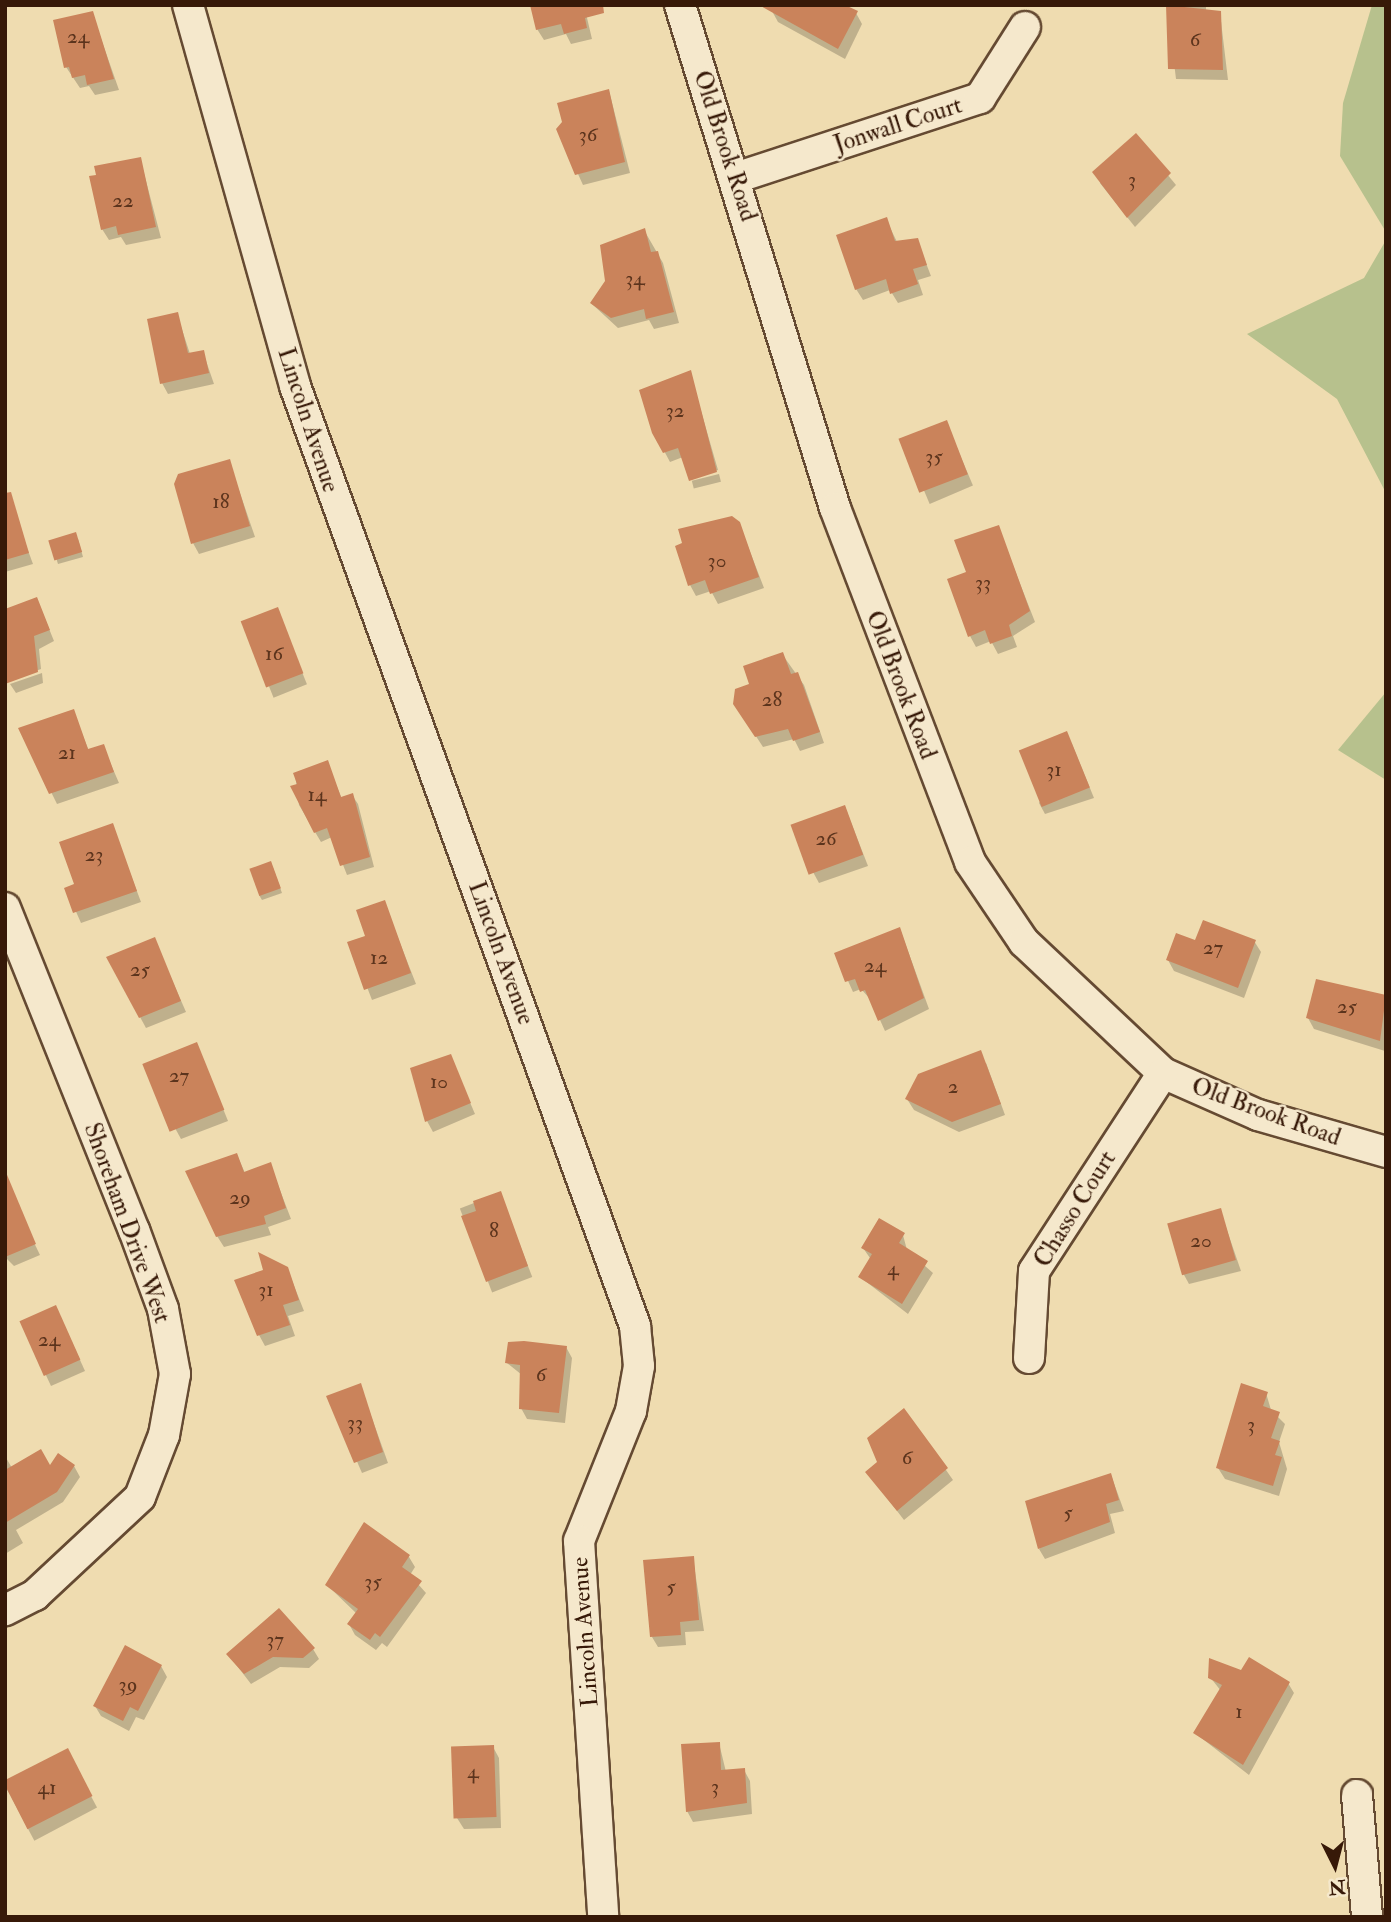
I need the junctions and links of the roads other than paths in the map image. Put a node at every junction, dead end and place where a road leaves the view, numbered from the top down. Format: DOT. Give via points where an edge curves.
graph roads {
  1 [pos="188,5"];
  2 [pos="680,5"];
  3 [pos="1025,27"];
  4 [pos="735,178"];
  5 [pos="5,908"];
  6 [pos="1163,1073"];
  7 [pos="1386,1152"];
  8 [pos="1029,1358"];
  9 [pos="5,1610"];
  10 [pos="1357,1795"];
  11 [pos="603,1917"];
  12 [pos="1367,1917"];
  1 -- 11 [label="street, Lincoln Avenue" via="299,398 635,1326 639,1366 631,1411 579,1541"];
  2 -- 4 [label="street, Old Brook Road"];
  3 -- 4 [label="street, Jonwall Court" via="981,98"];
  4 -- 6 [label="street, Old Brook Road" via="835,508 970,862 1024,942"];
  5 -- 9 [label="street, Shoreham Drive West" via="143,1252 163,1309 175,1374 164,1435 140,1497 35,1595"];
  6 -- 7 [label="street, Old Brook Road" via="1258,1115"];
  6 -- 8 [label="street, Chasso Court" via="1034,1271"];
  10 -- 12 [label="street"];
}
